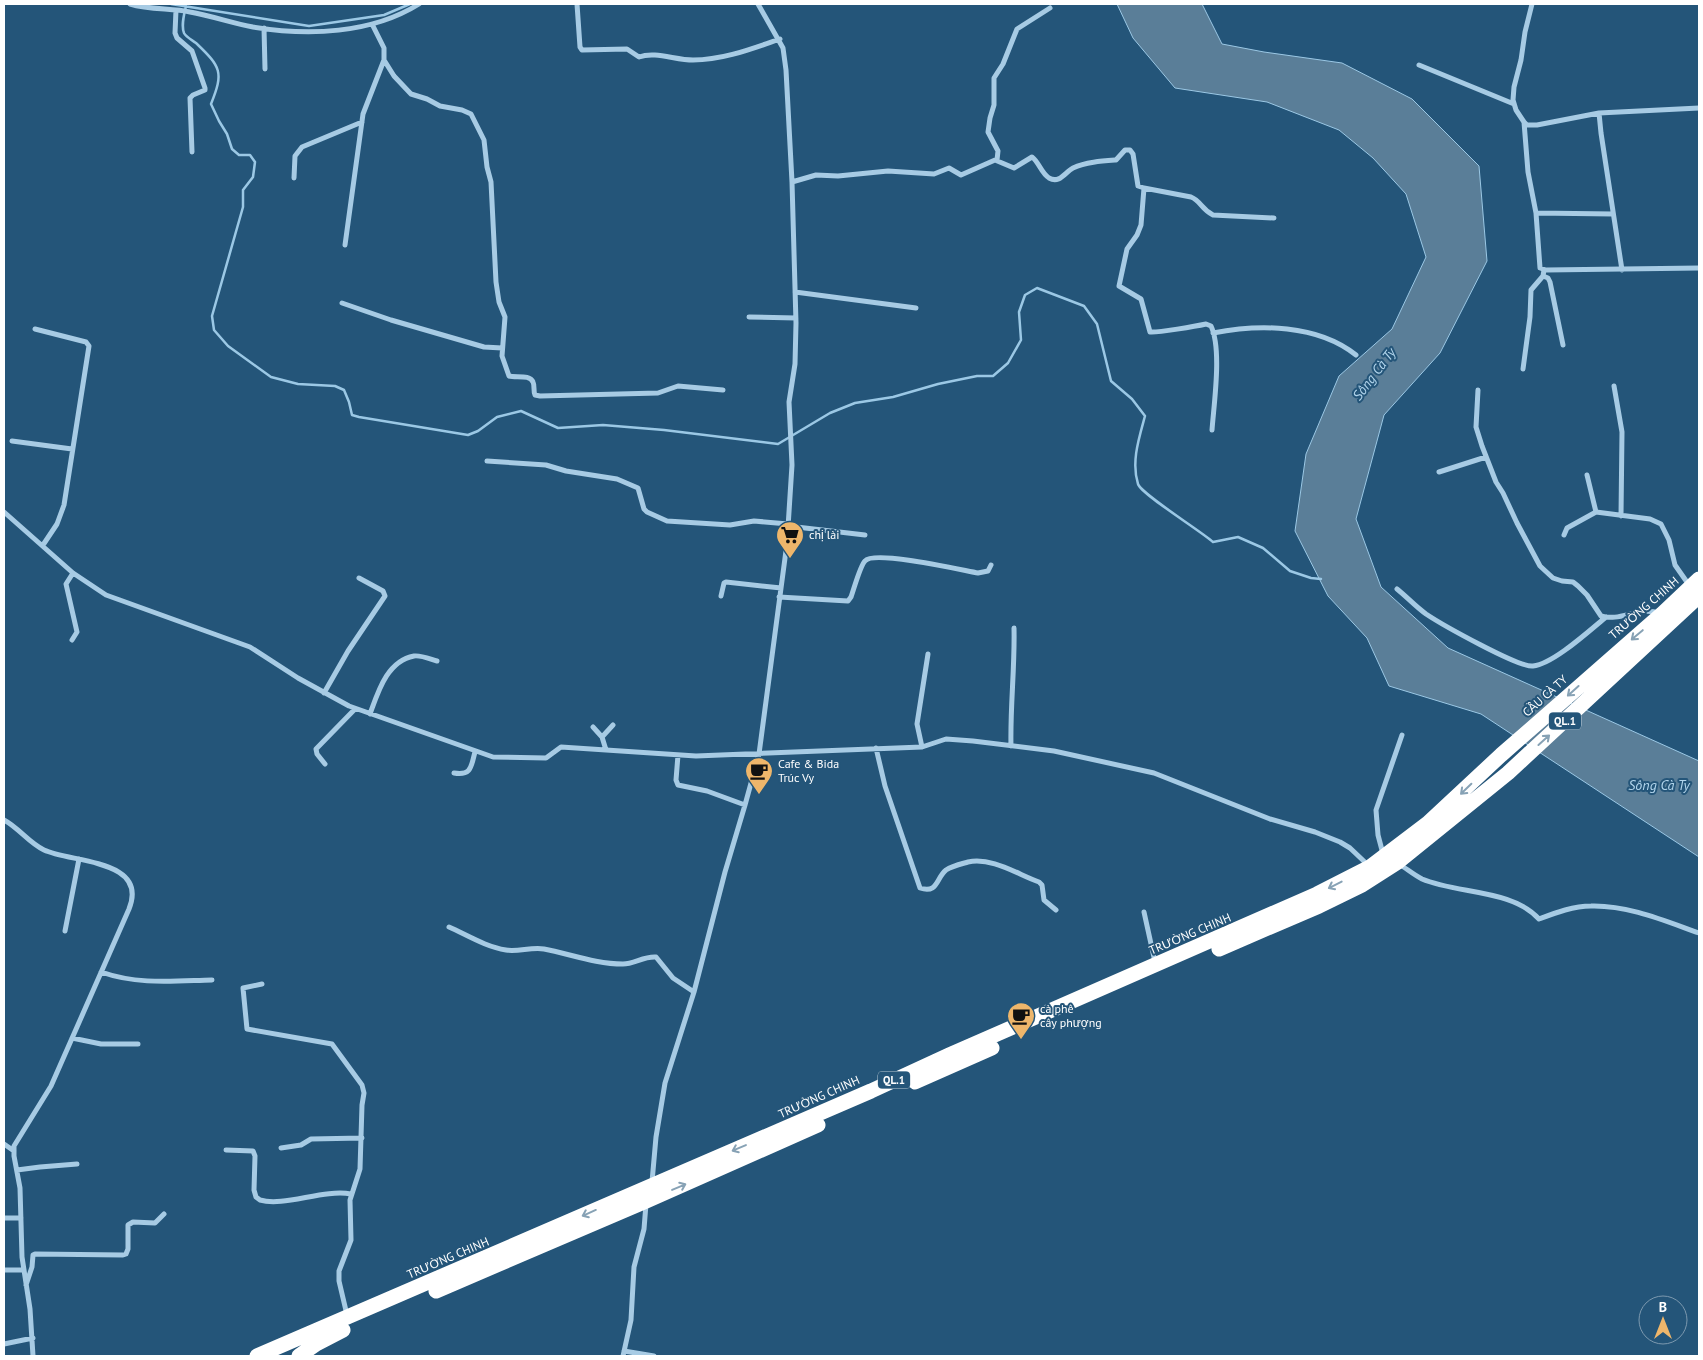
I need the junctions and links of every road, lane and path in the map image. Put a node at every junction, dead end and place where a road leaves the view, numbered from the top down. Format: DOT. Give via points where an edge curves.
graph roads {
  1 [pos="130,4"];
  2 [pos="420,4"];
  3 [pos="576,4"];
  4 [pos="758,4"];
  5 [pos="1532,4"];
  6 [pos="1050,8"];
  7 [pos="176,10"];
  8 [pos="372,24"];
  9 [pos="264,28"];
  10 [pos="780,39"];
  11 [pos="384,60"];
  12 [pos="1419,65"];
  13 [pos="265,69"];
  14 [pos="1514,104"];
  15 [pos="1699,108"];
  16 [pos="1599,113"];
  17 [pos="362,122"];
  18 [pos="1524,122"];
  19 [pos="192,152"];
  20 [pos="997,160"];
  21 [pos="294,178"];
  22 [pos="792,182"];
  23 [pos="1144,188"];
  24 [pos="1536,213"];
  25 [pos="1613,214"];
  26 [pos="1274,218"];
  27 [pos="345,245"];
  28 [pos="1699,268"];
  29 [pos="1544,270"];
  30 [pos="1622,270"];
  31 [pos="1542,276"];
  32 [pos="795,292"];
  33 [pos="342,303"];
  34 [pos="916,308"];
  35 [pos="749,317"];
  36 [pos="796,318"];
  37 [pos="35,329"];
  38 [pos="1214,333"];
  39 [pos="1562,345"];
  40 [pos="502,348"];
  41 [pos="1356,354"];
  42 [pos="1523,369"];
  43 [pos="1614,386"];
  44 [pos="723,390"];
  45 [pos="1478,390"];
  46 [pos="1212,430"];
  47 [pos="12,441"];
  48 [pos="72,449"];
  49 [pos="1486,457"];
  50 [pos="486,461"];
  51 [pos="1439,472"];
  52 [pos="1586,475"];
  53 [pos="4,512"];
  54 [pos="1596,512"];
  55 [pos="1621,516"];
  56 [pos="788,525"];
  57 [pos="865,535"];
  58 [pos="1564,535"];
  59 [pos="42,545"];
  60 [pos="991,565"];
  61 [pos="73,572"];
  62 [pos="359,578"];
  63 [pos="781,588"];
  64 [pos="1397,588"];
  65 [pos="1697,588"];
  66 [pos="721,596"];
  67 [pos="779,598"];
  68 [pos="1662,614"];
  69 [pos="1606,618"];
  70 [pos="1014,628"];
  71 [pos="72,640"];
  72 [pos="928,654"];
  73 [pos="1609,659"];
  74 [pos="437,661"];
  75 [pos="324,693"];
  76 [pos="355,708"];
  77 [pos="370,714"];
  78 [pos="613,725"];
  79 [pos="593,728"];
  80 [pos="1402,735"];
  81 [pos="602,737"];
  82 [pos="1011,746"];
  83 [pos="922,747"];
  84 [pos="876,748"];
  85 [pos="606,750"];
  86 [pos="475,752"];
  87 [pos="759,754"];
  88 [pos="678,755"];
  89 [pos="1501,755"];
  90 [pos="325,764"];
  91 [pos="454,772"];
  92 [pos="746,805"];
  93 [pos="4,820"];
  94 [pos="79,859"];
  95 [pos="1391,860"];
  96 [pos="1370,867"];
  97 [pos="1056,910"];
  98 [pos="1144,912"];
  99 [pos="449,927"];
  100 [pos="65,931"];
  101 [pos="1699,933"];
  102 [pos="1156,965"];
  103 [pos="101,972"];
  104 [pos="212,980"];
  105 [pos="262,984"];
  106 [pos="694,992"];
  107 [pos="72,1038"];
  108 [pos="138,1044"];
  109 [pos="362,1138"];
  110 [pos="4,1144"];
  111 [pos="281,1148"];
  112 [pos="226,1150"];
  113 [pos="14,1151"];
  114 [pos="78,1164"];
  115 [pos="17,1170"];
  116 [pos="652,1185"];
  117 [pos="352,1194"];
  118 [pos="646,1201"];
  119 [pos="164,1214"];
  120 [pos="4,1218"];
  121 [pos="21,1218"];
  122 [pos="4,1270"];
  123 [pos="24,1270"];
  124 [pos="26,1285"];
  125 [pos="348,1318"];
  126 [pos="32,1338"];
  127 [pos="4,1344"];
  128 [pos="623,1354"];
  129 [pos="33,1356"];
  130 [pos="257,1356"];
  131 [pos="299,1356"];
  132 [pos="654,1356"];
  1 -- 7 [label="street"];
  2 -- 8 [label="street"];
  3 -- 10 [label="street" via="582,50 623,49 639,57 652,54 675,59 712,59"];
  4 -- 10 [label="street"];
  5 -- 14 [label="street" via="1514,87"];
  6 -- 20 [label="street" via="1017,29 994,78 994,105 988,132 998,151"];
  7 -- 9 [label="street"];
  7 -- 19 [label="street" via="175,34 192,51 205,88 190,98"];
  8 -- 9 [label="street" via="297,32"];
  8 -- 11 [label="street" via="382,43"];
  9 -- 13 [label="street"];
  10 -- 22 [label="street" via="786,70"];
  11 -- 17 [label="street"];
  11 -- 40 [label="street" via="411,94 471,114 484,140 491,182 496,282 505,317"];
  12 -- 14 [label="street"];
  14 -- 18 [label="street"];
  15 -- 16 [label="street"];
  16 -- 18 [label="street" via="1538,125"];
  16 -- 25 [label="street"];
  17 -- 21 [label="street" via="302,147 295,156"];
  17 -- 27 [label="street"];
  18 -- 24 [label="street" via="1528,172"];
  20 -- 22 [label="street" via="961,175 949,168 934,174 888,171 816,175"];
  20 -- 23 [label="street" via="1014,168 1033,158 1045,174 1056,180 1074,168 1116,160 1129,149 1133,154 1138,186"];
  22 -- 32 [label="street"];
  23 -- 26 [label="street" via="1191,197 1213,215"];
  23 -- 38 [label="street" via="1141,225 1127,249 1119,286 1141,299 1150,332 1206,324"];
  24 -- 25 [label="street"];
  24 -- 29 [label="street" via="1539,266"];
  25 -- 30 [label="street"];
  28 -- 30 [label="street"];
  29 -- 30 [label="street"];
  29 -- 31 [label="street"];
  31 -- 39 [label="street" via="1550,282"];
  31 -- 42 [label="street" via="1531,290"];
  32 -- 34 [label="street"];
  32 -- 36 [label="street"];
  33 -- 40 [label="street" via="484,347"];
  35 -- 36 [label="street"];
  36 -- 56 [label="street" via="795,364 789,402 792,465"];
  37 -- 48 [label="street" via="86,342 89,346"];
  38 -- 41 [label="street" via="1238,328 1298,330 1313,333"];
  38 -- 46 [label="street" via="1216,370"];
  40 -- 44 [label="street" via="509,376 532,379 535,395 540,396 658,393 678,386"];
  43 -- 55 [label="street" via="1622,432"];
  45 -- 49 [label="street" via="1476,427"];
  47 -- 48 [label="street"];
  48 -- 59 [label="street" via="61,516"];
  49 -- 51 [label="street"];
  49 -- 69 [label="street" via="1540,566 1553,578 1573,582 1587,595 1598,613"];
  50 -- 56 [label="street" via="546,465 617,479 638,488 647,512 667,521 730,525 754,521"];
  52 -- 54 [label="street"];
  53 -- 59 [label="street"];
  54 -- 55 [label="street"];
  54 -- 58 [label="street" via="1567,528"];
  55 -- 65 [label="street" via="1650,519 1661,524 1675,565"];
  56 -- 57 [label="street"];
  56 -- 63 [label="street"];
  59 -- 61 [label="street"];
  60 -- 67 [label="street" via="988,571 978,573 898,558 870,558 864,562 848,601"];
  61 -- 71 [label="street" via="66,584 77,632"];
  61 -- 75 [label="street" via="106,595 250,647"];
  62 -- 75 [label="street" via="383,591 385,596"];
  63 -- 66 [label="street" via="726,582"];
  63 -- 67 [label="street"];
  64 -- 69 [label="street" via="1426,614 1525,666 1551,659"];
  65 -- 68 [label="highway, TRƯỜNG CHINH / QL.1"];
  95 -- 65 [label="highway, TRƯỜNG CHINH / QL.1, one-way" via="1508,773 1623,668"];
  67 -- 87 [label="street"];
  68 -- 69 [label="street" via="1645,611"];
  68 -- 73 [label="highway, TRƯỜNG CHINH / QL.1, one-way"];
  70 -- 82 [label="street"];
  72 -- 83 [label="street" via="917,724"];
  73 -- 89 [label="highway, CẦU CÀ TY / QL.1, one-way"];
  74 -- 77 [label="street" via="416,656 396,665 379,688"];
  75 -- 76 [label="street"];
  76 -- 77 [label="street"];
  76 -- 90 [label="street" via="316,749"];
  77 -- 86 [label="street"];
  78 -- 81 [label="street"];
  79 -- 81 [label="street"];
  80 -- 95 [label="street" via="1376,810 1378,835"];
  81 -- 85 [label="street"];
  82 -- 83 [label="street" via="946,739"];
  82 -- 96 [label="street" via="1054,751 1154,773 1270,819 1340,842"];
  83 -- 84 [label="street"];
  84 -- 87 [label="street"];
  84 -- 97 [label="street" via="884,786 920,888 933,888 946,871 957,866 988,862 1038,882 1042,885 1046,903"];
  85 -- 86 [label="street" via="561,747 542,759 493,757"];
  85 -- 88 [label="street"];
  86 -- 91 [label="street" via="467,772"];
  87 -- 88 [label="street"];
  87 -- 92 [label="street"];
  88 -- 92 [label="street" via="678,785"];
  89 -- 95 [label="highway, TRƯỜNG CHINH / QL.1, one-way"];
  92 -- 106 [label="street" via="724,872"];
  93 -- 94 [label="street" via="42,849"];
  94 -- 100 [label="street"];
  94 -- 103 [label="street" via="121,873 134,894"];
  95 -- 96 [label="highway, TRƯỜNG CHINH / QL.1"];
  95 -- 101 [label="street" via="1424,880 1502,898 1532,912 1539,919 1575,908 1599,906 1632,911"];
  118 -- 95 [label="highway, TRƯỜNG CHINH / QL.1, one-way" via="1319,906 1362,885"];
  96 -- 102 [label="highway, TRƯỜNG CHINH / QL.1, one-way"];
  98 -- 102 [label="street"];
  99 -- 106 [label="street" via="508,951 543,949 621,964 656,957 673,978"];
  102 -- 116 [label="highway, TRƯỜNG CHINH / QL.1, one-way"];
  103 -- 104 [label="street" via="145,982"];
  103 -- 107 [label="street"];
  105 -- 109 [label="street" via="243,988 247,1029 334,1046 364,1090"];
  106 -- 116 [label="street" via="664,1088"];
  107 -- 108 [label="street" via="101,1044"];
  107 -- 113 [label="street" via="51,1086 16,1141"];
  109 -- 111 [label="street" via="312,1139 301,1145"];
  109 -- 117 [label="street" via="360,1169"];
  110 -- 113 [label="street"];
  112 -- 117 [label="street" via="253,1151 255,1194 260,1200 340,1192"];
  113 -- 115 [label="street"];
  114 -- 115 [label="street"];
  115 -- 121 [label="street"];
  116 -- 118 [label="street"];
  116 -- 125 [label="highway, TRƯỜNG CHINH / QL.1, one-way"];
  117 -- 125 [label="street" via="351,1240 339,1271"];
  118 -- 128 [label="street" via="644,1229 634,1267 631,1320"];
  118 -- 131 [label="highway, TRƯỜNG CHINH / QL.1" via="340,1331"];
  119 -- 124 [label="street" via="155,1223 133,1222 128,1225 128,1249 123,1255 33,1255"];
  120 -- 121 [label="street"];
  121 -- 123 [label="street"];
  122 -- 123 [label="street"];
  123 -- 124 [label="street"];
  124 -- 126 [label="street"];
  125 -- 130 [label="highway, TRƯỜNG CHINH / QL.1"];
  126 -- 127 [label="street"];
  126 -- 129 [label="street"];
  128 -- 132 [label="street"];
}
